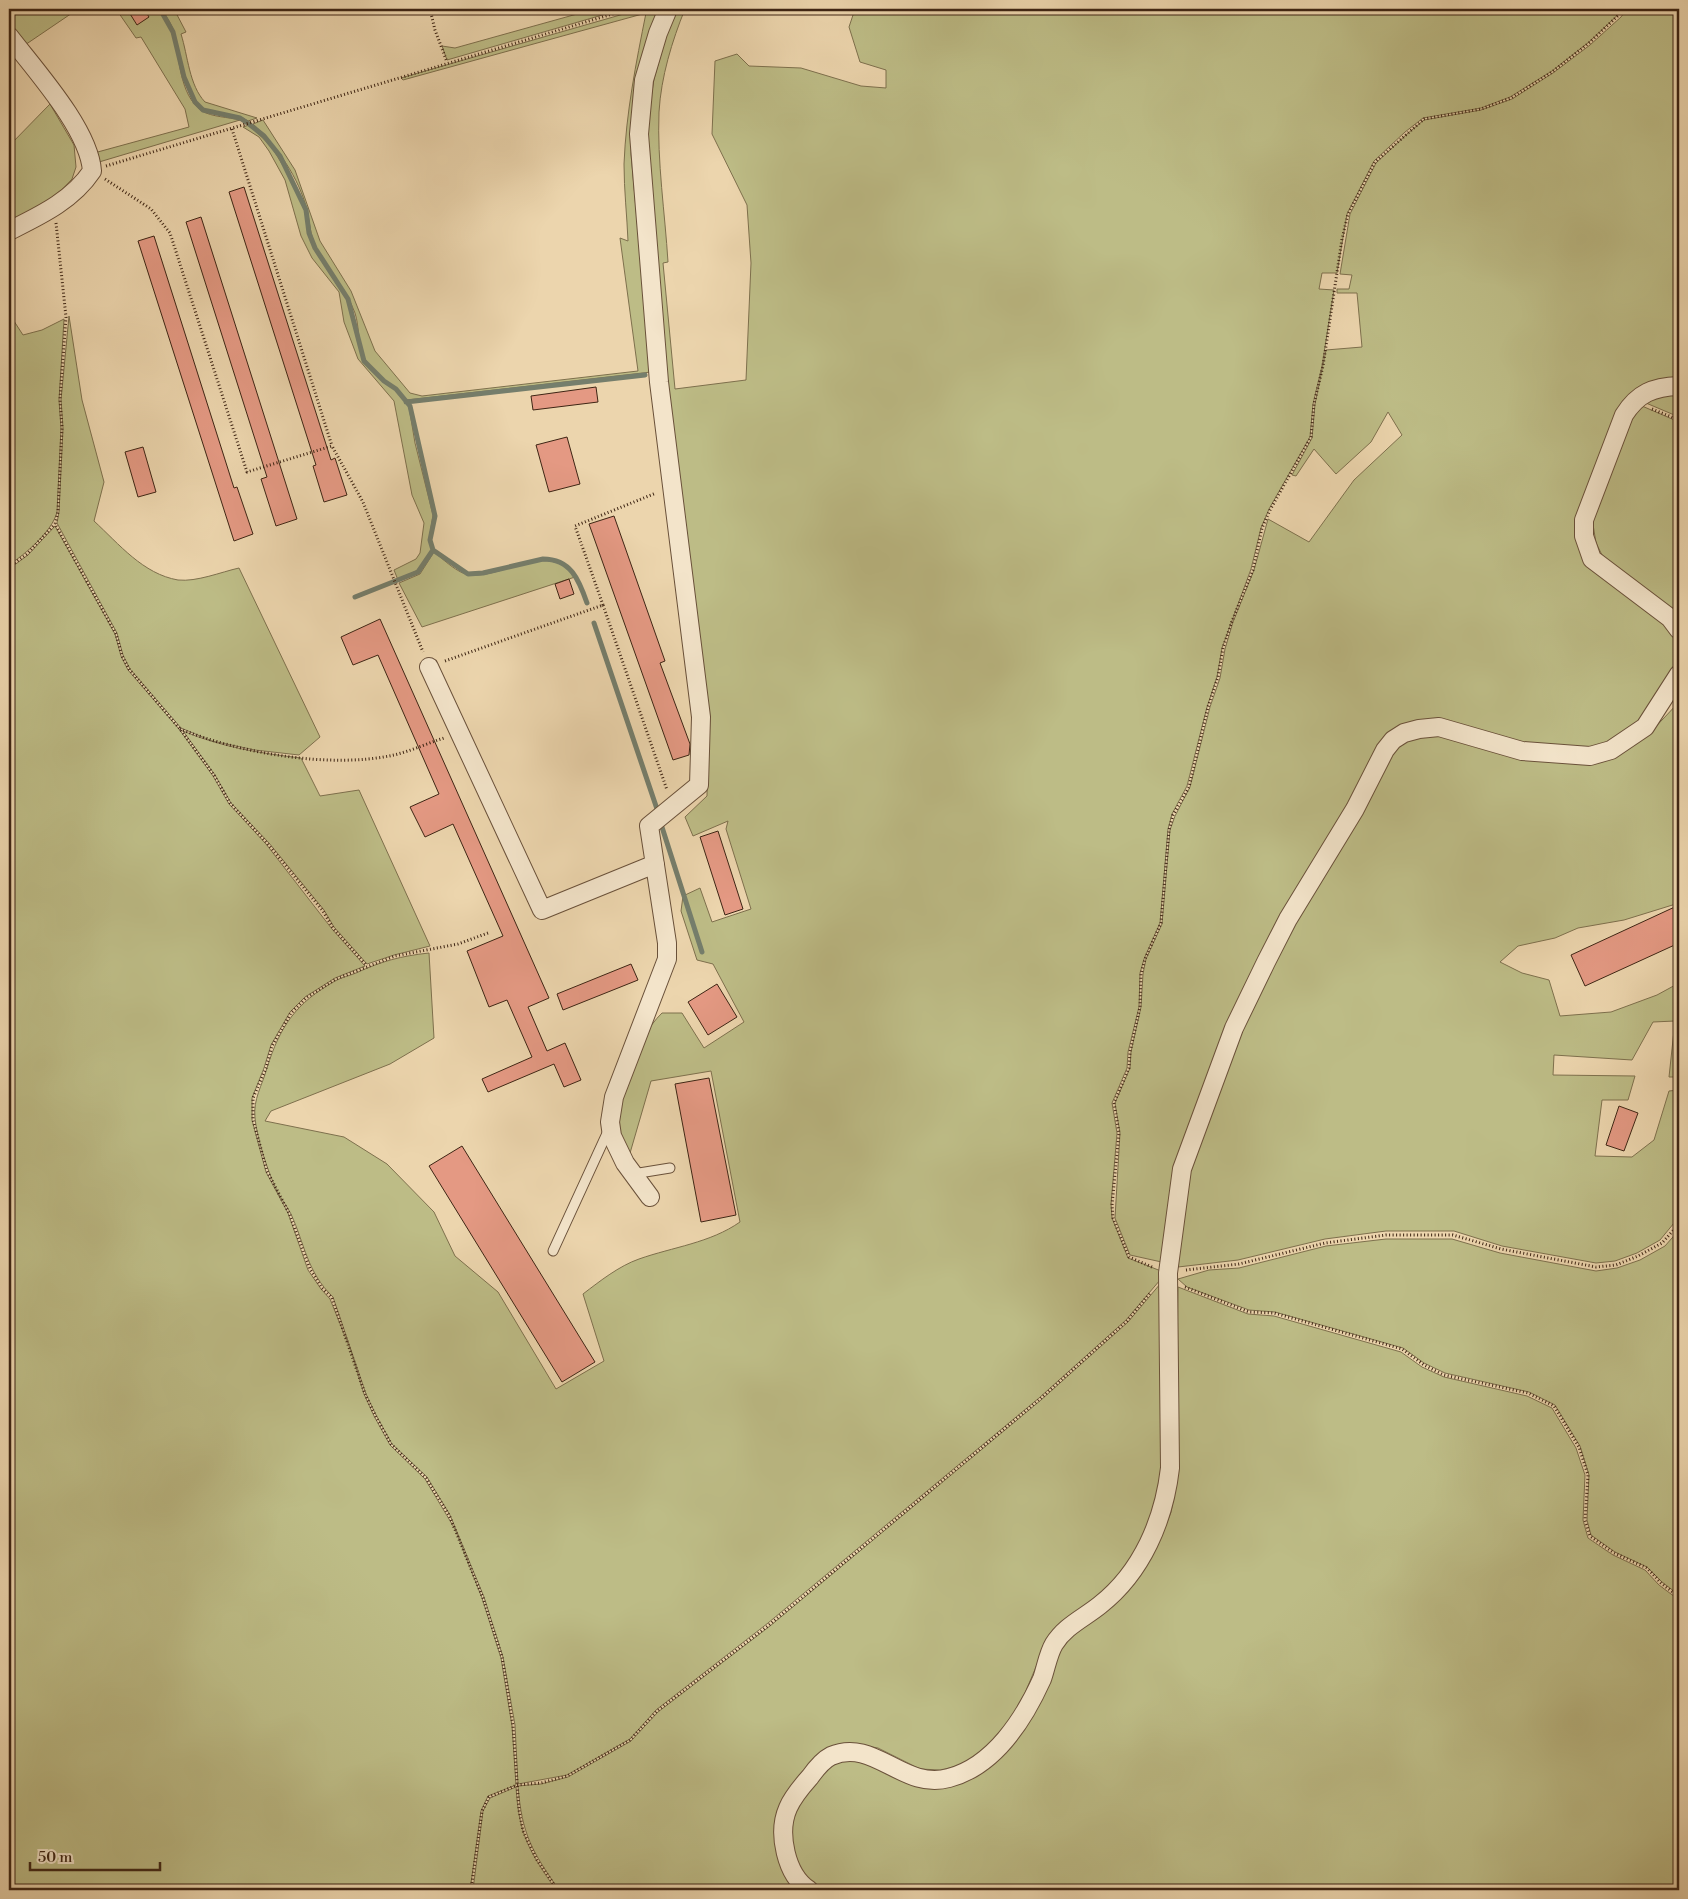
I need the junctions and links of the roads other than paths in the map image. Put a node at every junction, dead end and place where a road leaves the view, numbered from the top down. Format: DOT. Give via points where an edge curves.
graph roads {
  1 [pos="668,9"];
  2 [pos="9,36"];
  3 [pos="9,231"];
  4 [pos="1679,386"];
  5 [pos="1679,630"];
  6 [pos="429,667"];
  7 [pos="1679,674"];
  8 [pos="655,864"];
  9 [pos="610,1126"];
  10 [pos="670,1168"];
  11 [pos="632,1174"];
  12 [pos="650,1197"];
  13 [pos="553,1251"];
  14 [pos="809,1890"];
  1 -- 8 [label="street" via="644,80 639,134 659,382 700,717 699,785 649,826"];
  2 -- 3 [label="street" via="79,134 91,159 92,171 54,208"];
  4 -- 5 [label="street" via="1642,394 1633,400 1624,415 1584,520 1584,536 1592,559 1670,618"];
  6 -- 8 [label="street" via="542,910"];
  7 -- 14 [label="street" via="1645,728 1611,750 1590,756 1522,751 1439,727 1404,733 1385,750 1355,809 1288,919 1234,1028 1182,1169 1168,1272 1170,1468 1157,1527 1124,1584 1062,1633 1053,1645 1027,1710 999,1746 979,1765 933,1781 917,1780 875,1758 859,1754 831,1756 823,1762 799,1790 788,1809 785,1824 784,1842 792,1872"];
  8 -- 9 [label="street" via="667,958 614,1097"];
  9 -- 11 [label="street"];
  9 -- 13 [label="lane"];
  10 -- 11 [label="lane"];
  11 -- 12 [label="street"];
}
